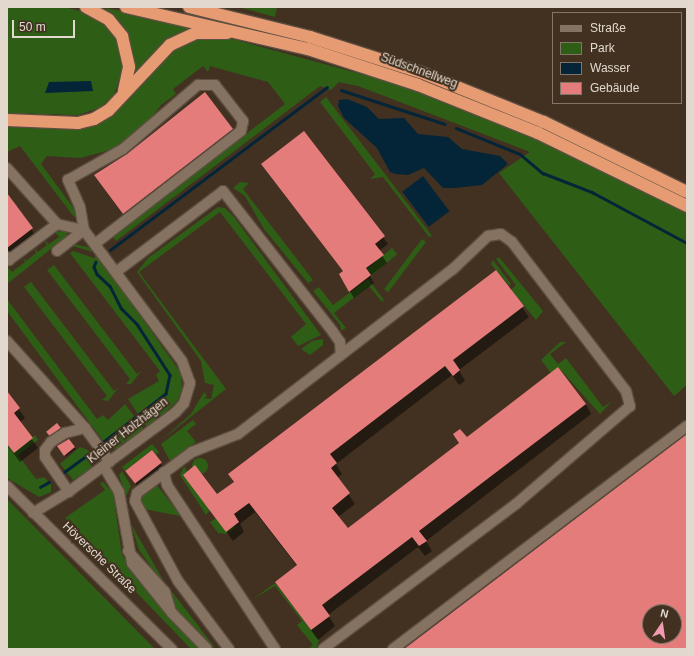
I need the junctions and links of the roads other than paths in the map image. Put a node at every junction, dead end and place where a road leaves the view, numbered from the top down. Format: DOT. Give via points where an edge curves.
graph roads {
  1 [pos="86,7"];
  2 [pos="126,7"];
  3 [pos="189,7"];
  4 [pos="219,7"];
  5 [pos="247,20"];
  6 [pos="249,33"];
  7 [pos="121,97"];
  8 [pos="7,120"];
  9 [pos="7,168"];
  10 [pos="687,192"];
  11 [pos="687,206"];
  12 [pos="57,224"];
  13 [pos="84,230"];
  14 [pos="95,244"];
  15 [pos="57,251"];
  16 [pos="7,257"];
  17 [pos="116,272"];
  18 [pos="7,341"];
  19 [pos="341,355"];
  20 [pos="687,426"];
  21 [pos="85,428"];
  22 [pos="107,464"];
  23 [pos="164,472"];
  24 [pos="7,486"];
  25 [pos="69,492"];
  26 [pos="34,513"];
  27 [pos="172,649"];
  28 [pos="207,649"];
  29 [pos="229,649"];
  30 [pos="275,649"];
  31 [pos="323,649"];
  32 [pos="393,649"];
  1 -- 7 [label="highway" via="109,20 126,46 130,67"];
  2 -- 6 [label="highway, Südschnellweg"];
  3 -- 5 [label="highway, Südschnellweg"];
  4 -- 5 [label="highway"];
  5 -- 10 [label="highway, Südschnellweg" via="374,56 467,90 557,129"];
  6 -- 7 [label="highway" via="196,33 183,37 161,53"];
  6 -- 11 [label="highway, Südschnellweg" via="373,69 464,102 600,162"];
  7 -- 8 [label="highway" via="109,110 85,122"];
  9 -- 12 [label="street"];
  12 -- 13 [label="street"];
  12 -- 16 [label="street" via="9,260"];
  13 -- 14 [label="street, Kleiner Holzhägen"];
  13 -- 14 [label="street" via="80,207 68,180 123,149 198,85 215,85 244,120 241,131"];
  13 -- 15 [label="street"];
  14 -- 17 [label="street, Kleiner Holzhägen"];
  17 -- 19 [label="street" via="223,191 333,332 340,342"];
  17 -- 22 [label="street, Kleiner Holzhägen" via="182,361 190,383 184,403 176,412"];
  18 -- 21 [label="street"];
  19 -- 23 [label="street" via="238,434 192,452"];
  19 -- 31 [label="street" via="452,270 488,236 501,234 512,242 630,401 626,410 516,504"];
  20 -- 32 [label="street"];
  21 -- 22 [label="street"];
  21 -- 25 [label="street" via="65,433 45,450 45,458"];
  22 -- 25 [label="street, Kleiner Holzhägen"];
  22 -- 28 [label="street" via="119,492 132,562 172,614"];
  23 -- 29 [label="street" via="144,485 135,501 178,581"];
  23 -- 30 [label="street" via="168,485"];
  24 -- 26 [label="street, Höversche Straße"];
  25 -- 26 [label="street, Kleiner Holzhägen"];
  26 -- 27 [label="street, Höversche Straße"];
}
